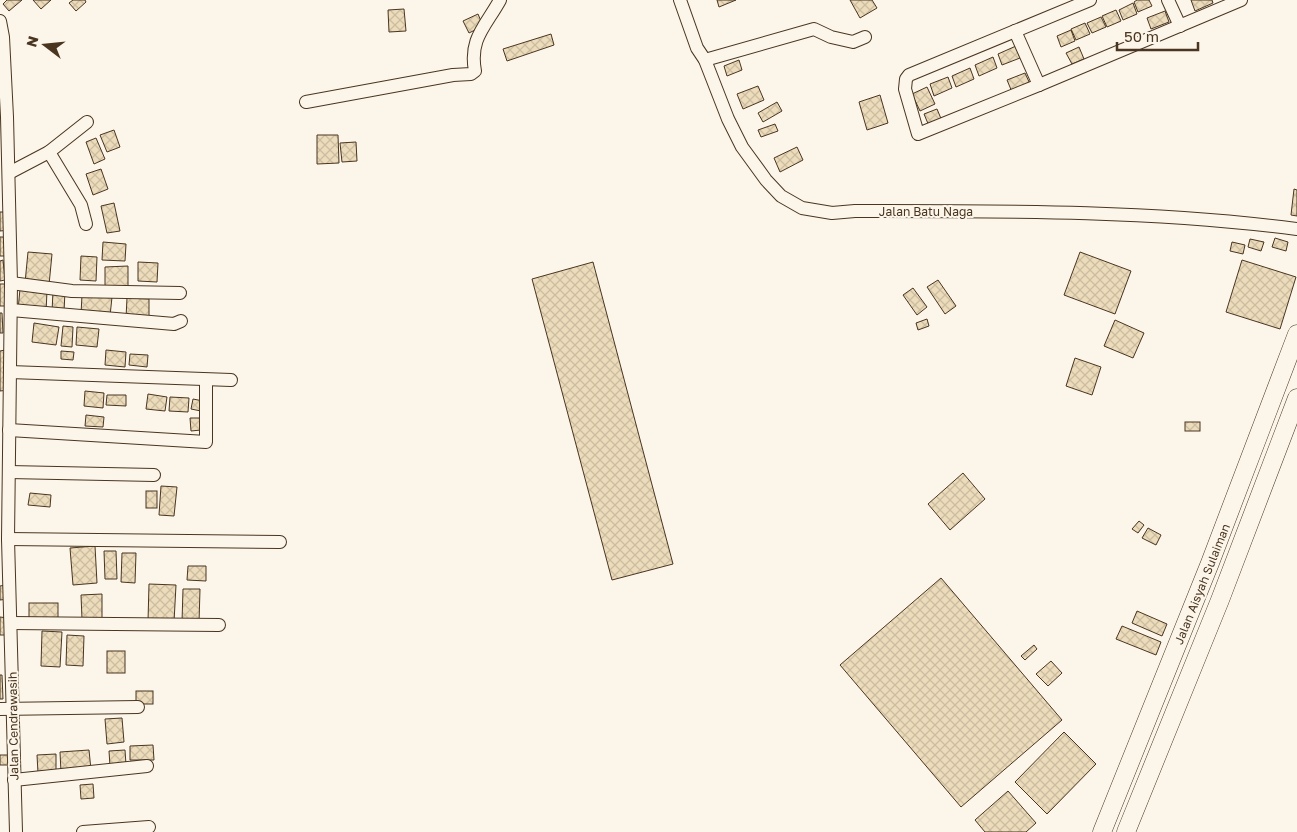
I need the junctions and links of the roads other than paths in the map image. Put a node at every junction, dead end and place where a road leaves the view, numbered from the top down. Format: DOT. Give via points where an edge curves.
graph roads {
  1 [pos="500,0"];
  2 [pos="680,0"];
  3 [pos="1090,0"];
  4 [pos="1168,0"];
  5 [pos="1241,0"];
  6 [pos="0,21"];
  7 [pos="1180,26"];
  8 [pos="1015,31"];
  9 [pos="865,37"];
  10 [pos="2,38"];
  11 [pos="705,60"];
  12 [pos="1039,86"];
  13 [pos="306,102"];
  14 [pos="87,122"];
  15 [pos="49,152"];
  16 [pos="9,173"];
  17 [pos="86,224"];
  18 [pos="1297,229"];
  19 [pos="11,283"];
  20 [pos="180,293"];
  21 [pos="11,310"];
  22 [pos="181,321"];
  23 [pos="5,334"];
  24 [pos="1297,334"];
  25 [pos="10,372"];
  26 [pos="206,380"];
  27 [pos="231,380"];
  28 [pos="1297,398"];
  29 [pos="6,436"];
  30 [pos="9,472"];
  31 [pos="154,475"];
  32 [pos="8,539"];
  33 [pos="280,542"];
  34 [pos="5,573"];
  35 [pos="10,623"];
  36 [pos="219,625"];
  37 [pos="5,636"];
  38 [pos="138,707"];
  39 [pos="13,708"];
  40 [pos="0,709"];
  41 [pos="147,766"];
  42 [pos="14,780"];
  43 [pos="149,827"];
  44 [pos="16,832"];
  45 [pos="83,832"];
  46 [pos="1102,832"];
  47 [pos="1126,832"];
  1 -- 13 [label="street" via="475,39 475,71 471,74"];
  2 -- 11 [label="street, Jalan Batu Naga" via="697,48"];
  3 -- 8 [label="street"];
  4 -- 7 [label="street"];
  5 -- 7 [label="street"];
  6 -- 10 [label="street, Jalan Cendrawasih"];
  7 -- 12 [label="street"];
  8 -- 12 [label="street"];
  8 -- 12 [label="street" via="909,75 905,89 918,134"];
  9 -- 11 [label="street" via="853,42 814,29"];
  10 -- 16 [label="street, Jalan Cendrawasih"];
  11 -- 18 [label="street, Jalan Batu Naga" via="742,147 781,196 802,208 832,213 1018,210 1223,220"];
  14 -- 15 [label="street"];
  15 -- 16 [label="street"];
  15 -- 17 [label="street" via="81,205"];
  16 -- 19 [label="street, Jalan Cendrawasih"];
  19 -- 20 [label="street" via="72,290"];
  19 -- 21 [label="street, Jalan Cendrawasih"];
  21 -- 22 [label="street" via="174,324"];
  21 -- 23 [label="street, Jalan Cendrawasih"];
  23 -- 25 [label="street, Jalan Cendrawasih"];
  24 -- 46 [label="highway, Jalan Aisyah Sulaiman" via="1210,564"];
  25 -- 26 [label="street"];
  25 -- 29 [label="street, Jalan Cendrawasih"];
  26 -- 27 [label="street"];
  26 -- 29 [label="street" via="206,442"];
  28 -- 47 [label="highway, Jalan Aisyah Sulaiman"];
  29 -- 30 [label="street, Jalan Cendrawasih"];
  30 -- 31 [label="street"];
  30 -- 32 [label="street, Jalan Cendrawasih"];
  32 -- 33 [label="street"];
  32 -- 34 [label="street, Jalan Cendrawasih"];
  34 -- 35 [label="street, Jalan Cendrawasih"];
  35 -- 36 [label="street"];
  35 -- 37 [label="street, Jalan Cendrawasih"];
  37 -- 39 [label="street, Jalan Cendrawasih"];
  38 -- 39 [label="street"];
  39 -- 40 [label="street"];
  39 -- 42 [label="street, Jalan Cendrawasih"];
  41 -- 42 [label="street"];
  42 -- 44 [label="street, Jalan Cendrawasih"];
  43 -- 45 [label="street"];
}
